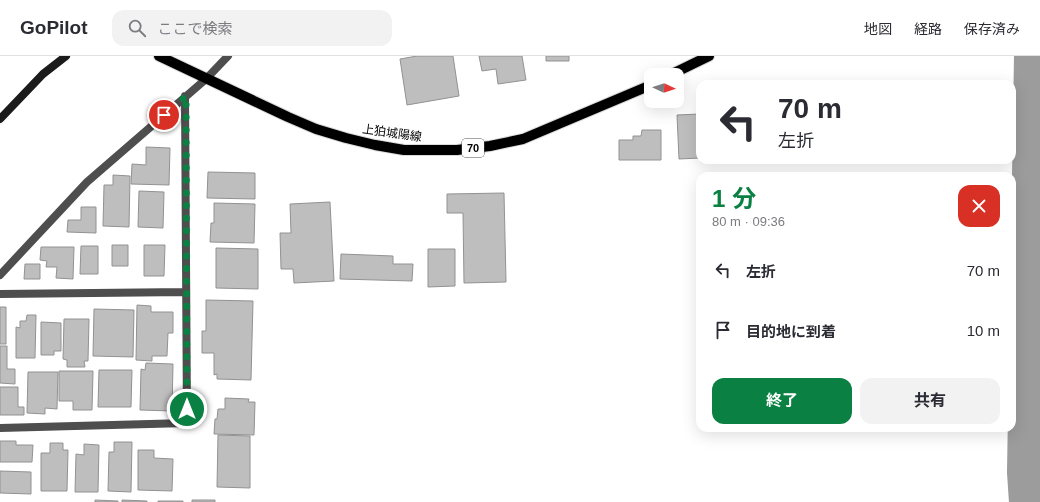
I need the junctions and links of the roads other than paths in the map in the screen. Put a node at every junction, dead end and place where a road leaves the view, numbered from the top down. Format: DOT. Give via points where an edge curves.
graph roads {
  1 [pos="66,56"];
  2 [pos="159,56"];
  3 [pos="228,56"];
  4 [pos="709,56"];
  5 [pos="684,68"];
  6 [pos="206,78"];
  7 [pos="644,88"];
  8 [pos="186,96"];
  9 [pos="0,119"];
  10 [pos="0,275"];
  11 [pos="186,292"];
  12 [pos="0,294"];
  13 [pos="0,428"];
  1 -- 9 [label="street" via="43,74"];
  2 -- 6 [label="main road, 上狛城陽線 / 70"];
  3 -- 6 [label="street"];
  4 -- 5 [label="main road"];
  6 -- 7 [label="main road, 上狛城陽線 / 70" via="316,129 375,145 430,151 490,146 523,139"];
  6 -- 8 [label="street"];
  8 -- 10 [label="street" via="87,182"];
  8 -- 11 [label="street"];
  11 -- 12 [label="street"];
  11 -- 13 [label="street" via="187,423"];
}
